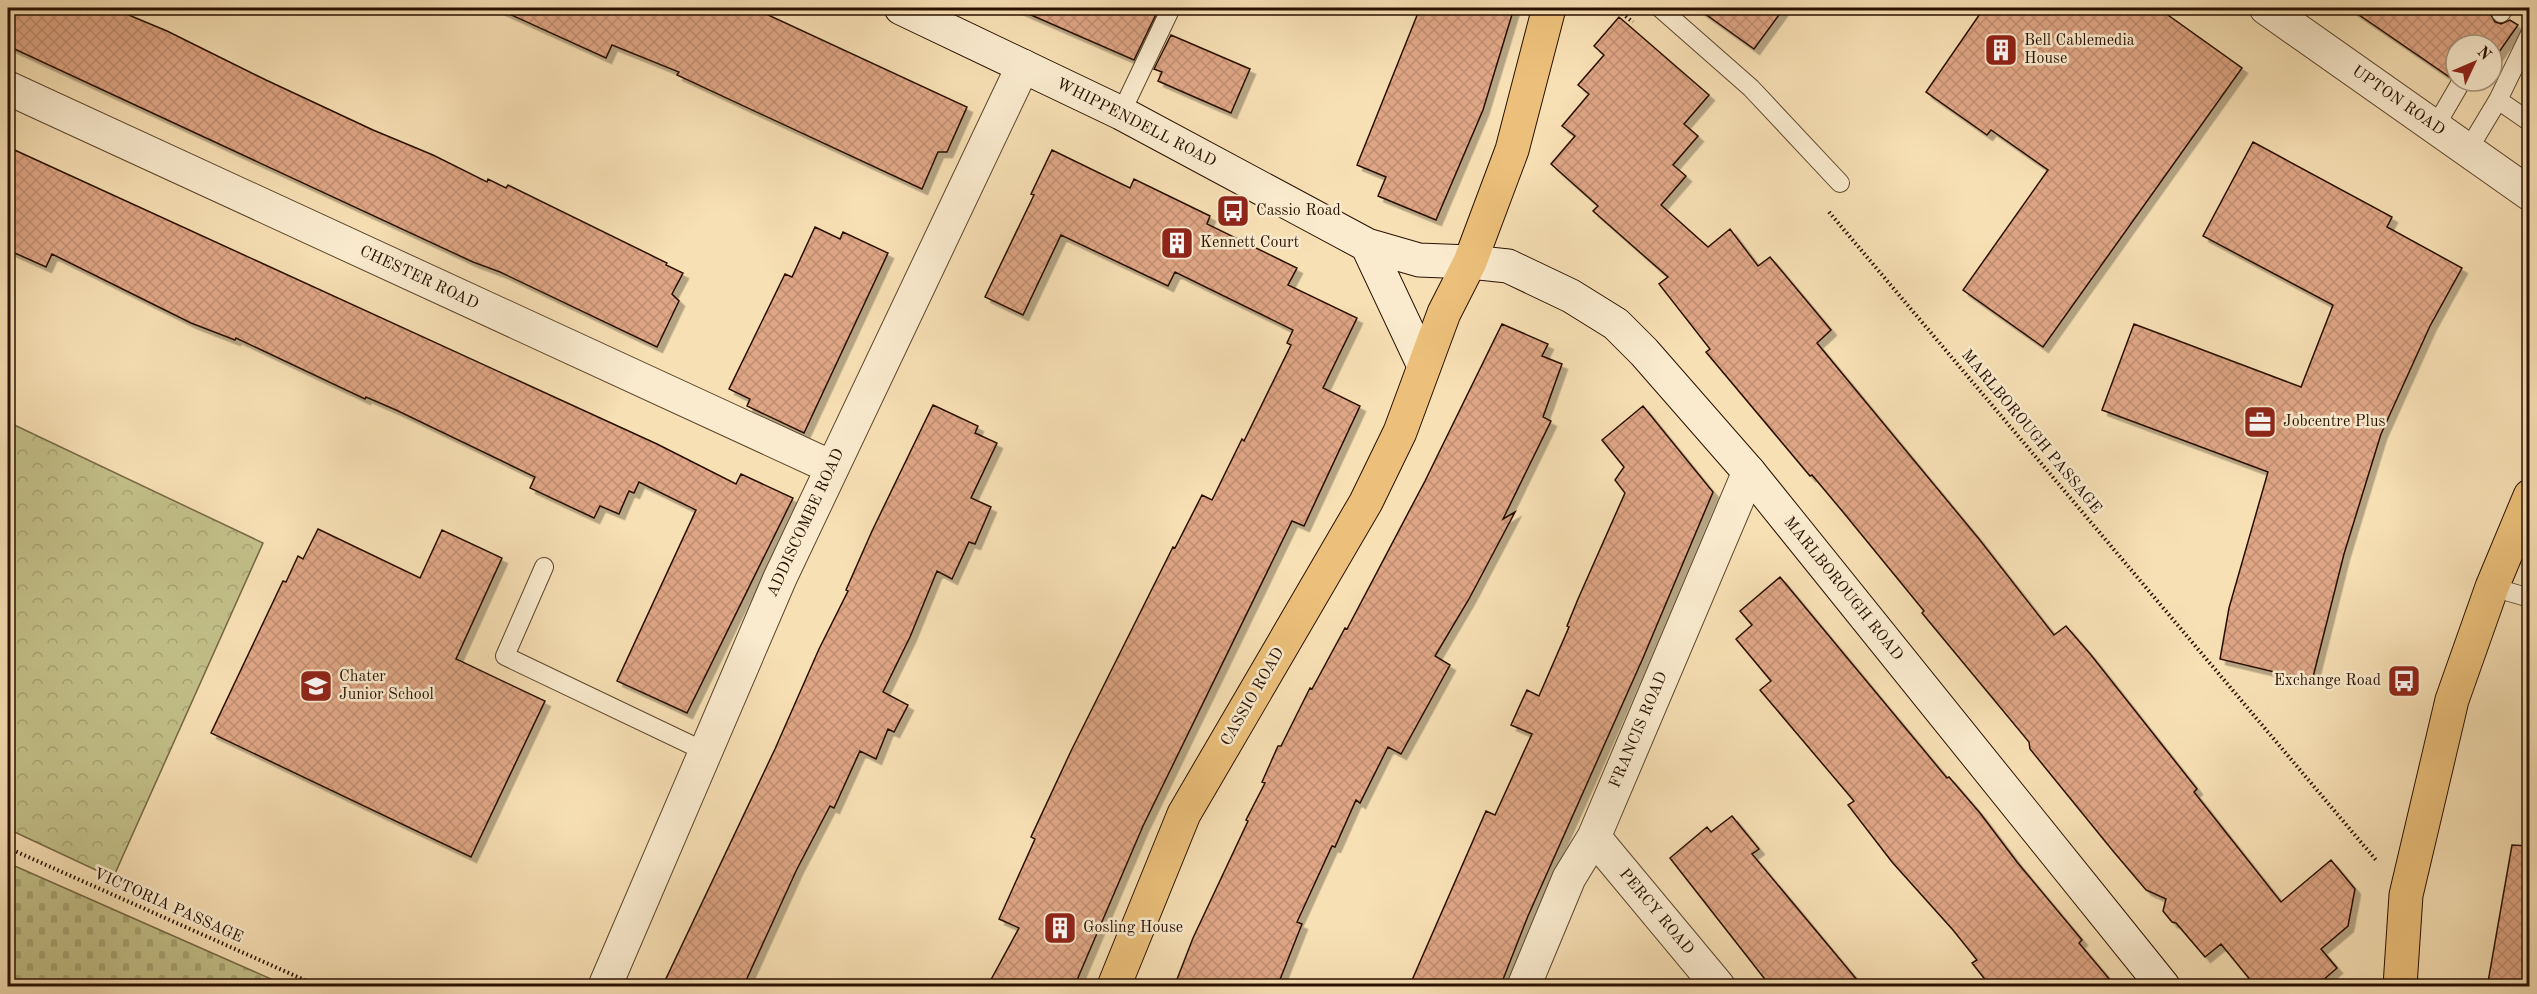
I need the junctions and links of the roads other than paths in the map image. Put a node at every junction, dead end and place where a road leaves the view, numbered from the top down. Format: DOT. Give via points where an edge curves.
graph roads {
  1 [pos="901,8"];
  2 [pos="1171,8"];
  3 [pos="1549,8"];
  4 [pos="1660,8"];
  5 [pos="2266,8"];
  6 [pos="2529,34"];
  7 [pos="1023,66"];
  8 [pos="8,88"];
  9 [pos="2455,93"];
  10 [pos="2498,100"];
  11 [pos="1121,113"];
  12 [pos="2529,122"];
  13 [pos="2435,128"];
  14 [pos="2468,150"];
  15 [pos="1840,183"];
  16 [pos="2529,194"];
  17 [pos="1367,245"];
  18 [pos="1470,262"];
  19 [pos="1424,366"];
  20 [pos="831,467"];
  21 [pos="1749,472"];
  22 [pos="2529,496"];
  23 [pos="544,567"];
  24 [pos="2492,587"];
  25 [pos="2529,598"];
  26 [pos="706,752"];
  27 [pos="1594,837"];
  28 [pos="2399,984"];
  29 [pos="605,987"];
  30 [pos="1114,987"];
  31 [pos="1524,987"];
  32 [pos="1718,987"];
  33 [pos="2163,987"];
  1 -- 7 [label="street, WHIPPENDELL ROAD"];
  2 -- 11 [label="lane"];
  3 -- 18 [label="main road, CASSIO ROAD" via="1512,150"];
  4 -- 15 [label="lane" via="1751,88"];
  5 -- 13 [label="street, UPTON ROAD"];
  6 -- 10 [label="lane"];
  7 -- 11 [label="street, WHIPPENDELL ROAD"];
  7 -- 20 [label="street, ADDISCOMBE ROAD"];
  8 -- 20 [label="street, CHESTER ROAD"];
  9 -- 13 [label="lane"];
  10 -- 12 [label="lane"];
  10 -- 14 [label="lane"];
  11 -- 17 [label="street, WHIPPENDELL ROAD"];
  13 -- 14 [label="street, UPTON ROAD"];
  14 -- 16 [label="street, UPTON ROAD"];
  17 -- 18 [label="street, WHIPPENDELL ROAD" via="1419,260"];
  17 -- 19 [label="street"];
  18 -- 19 [label="main road, CASSIO ROAD" via="1444,313"];
  18 -- 21 [label="street, MARLBOROUGH ROAD" via="1508,266 1571,296 1616,324"];
  19 -- 30 [label="main road, CASSIO ROAD" via="1400,432 1366,502 1184,814"];
  20 -- 26 [label="street, ADDISCOMBE ROAD"];
  21 -- 27 [label="street, FRANCIS ROAD"];
  21 -- 33 [label="street, MARLBOROUGH ROAD"];
  22 -- 24 [label="main road"];
  23 -- 26 [label="lane" via="505,656"];
  24 -- 25 [label="lane"];
  24 -- 28 [label="main road" via="2452,700 2406,895"];
  26 -- 29 [label="street, ADDISCOMBE ROAD"];
  27 -- 31 [label="street, FRANCIS ROAD" via="1569,878"];
  27 -- 32 [label="street, PERCY ROAD"];
}
